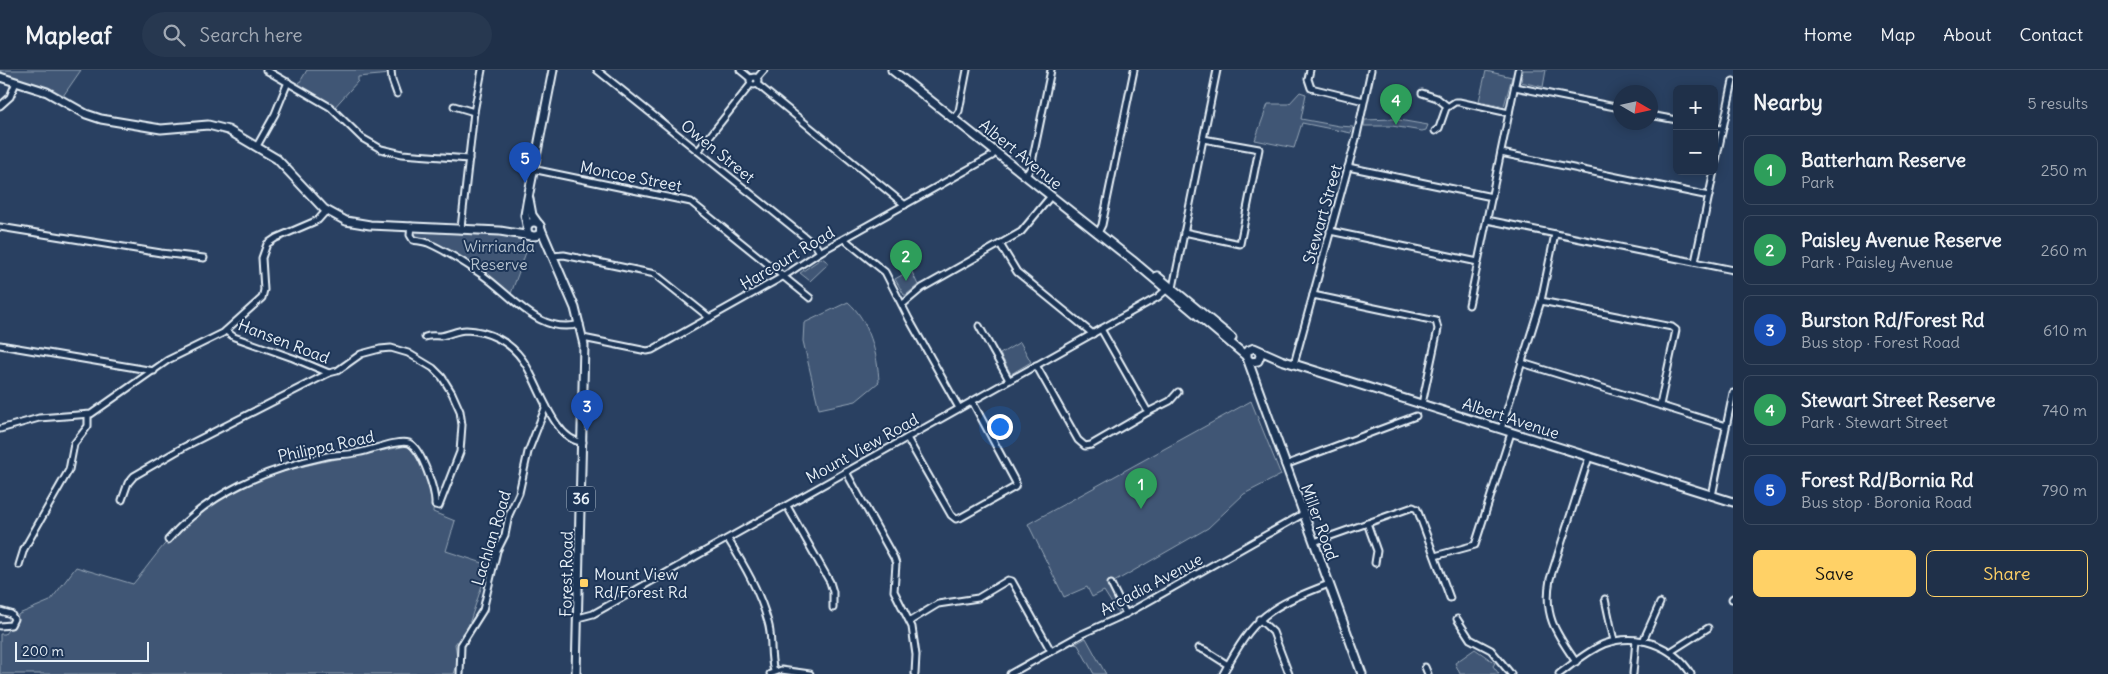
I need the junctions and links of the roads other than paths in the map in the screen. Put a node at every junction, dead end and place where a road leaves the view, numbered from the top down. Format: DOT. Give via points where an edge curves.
graph roads {
  1 [pos="266,70"];
  2 [pos="391,70"];
  3 [pos="482,70"];
  4 [pos="553,70"];
  5 [pos="598,70"];
  6 [pos="740,70"];
  7 [pos="764,70"];
  8 [pos="892,70"];
  9 [pos="967,70"];
  10 [pos="1051,70"];
  11 [pos="1134,70"];
  12 [pos="1218,70"];
  13 [pos="1310,70"];
  14 [pos="1370,70"];
  15 [pos="1518,70"];
  16 [pos="0,78"];
  17 [pos="754,81"];
  18 [pos="1733,81"];
  19 [pos="16,82"];
  20 [pos="288,82"];
  21 [pos="1515,86"];
  22 [pos="1422,93"];
  23 [pos="397,94"];
  24 [pos="1364,101"];
  25 [pos="0,106"];
  26 [pos="454,106"];
  27 [pos="1447,106"];
  28 [pos="1613,107"];
  29 [pos="474,112"];
  30 [pos="1510,113"];
  31 [pos="1658,116"];
  32 [pos="954,118"];
  33 [pos="1673,119"];
  34 [pos="1718,128"];
  35 [pos="1722,129"];
  36 [pos="1435,131"];
  37 [pos="1203,139"];
  38 [pos="257,146"];
  39 [pos="1718,150"];
  40 [pos="698,151"];
  41 [pos="995,152"];
  42 [pos="1501,153"];
  43 [pos="469,159"];
  44 [pos="1348,167"];
  45 [pos="532,169"];
  46 [pos="1713,175"];
  47 [pos="1026,176"];
  48 [pos="528,193"];
  49 [pos="1051,196"];
  50 [pos="1709,196"];
  51 [pos="1492,197"];
  52 [pos="905,205"];
  53 [pos="326,212"];
  54 [pos="1487,220"];
  55 [pos="539,225"];
  56 [pos="410,226"];
  57 [pos="527,226"];
  58 [pos="0,227"];
  59 [pos="461,228"];
  60 [pos="500,231"];
  61 [pos="1330,231"];
  62 [pos="1184,232"];
  63 [pos="1098,233"];
  64 [pos="1555,234"];
  65 [pos="531,236"];
  66 [pos="844,239"];
  67 [pos="1000,244"];
  68 [pos="820,252"];
  69 [pos="551,256"];
  70 [pos="204,258"];
  71 [pos="1478,262"];
  72 [pos="1695,262"];
  73 [pos="1733,270"];
  74 [pos="784,276"];
  75 [pos="1169,289"];
  76 [pos="1313,295"];
  77 [pos="810,298"];
  78 [pos="1541,301"];
  79 [pos="903,304"];
  80 [pos="1469,305"];
  81 [pos="710,318"];
  82 [pos="581,324"];
  83 [pos="979,326"];
  84 [pos="1101,329"];
  85 [pos="226,331"];
  86 [pos="1093,334"];
  87 [pos="425,337"];
  88 [pos="583,338"];
  89 [pos="0,345"];
  90 [pos="1247,354"];
  91 [pos="1258,357"];
  92 [pos="1522,363"];
  93 [pos="1294,364"];
  94 [pos="1036,366"];
  95 [pos="154,371"];
  96 [pos="329,373"];
  97 [pos="1253,378"];
  98 [pos="1009,380"];
  99 [pos="1178,392"];
  100 [pos="1733,393"];
  101 [pos="972,401"];
  102 [pos="1422,404"];
  103 [pos="1660,405"];
  104 [pos="546,406"];
  105 [pos="959,408"];
  106 [pos="1148,412"];
  107 [pos="88,415"];
  108 [pos="1416,416"];
  109 [pos="1729,422"];
  110 [pos="0,429"];
  111 [pos="1500,429"];
  112 [pos="1511,433"];
  113 [pos="907,438"];
  114 [pos="583,442"];
  115 [pos="1589,457"];
  116 [pos="1285,465"];
  117 [pos="846,472"];
  118 [pos="1712,496"];
  119 [pos="122,500"];
  120 [pos="1733,502"];
  121 [pos="438,506"];
  122 [pos="787,506"];
  123 [pos="1303,514"];
  124 [pos="1367,523"];
  125 [pos="728,538"];
  126 [pos="168,540"];
  127 [pos="1314,542"];
  128 [pos="1435,556"];
  129 [pos="1375,563"];
  130 [pos="19,565"];
  131 [pos="1111,584"];
  132 [pos="1329,584"];
  133 [pos="1450,598"];
  134 [pos="1605,599"];
  135 [pos="1660,602"];
  136 [pos="833,608"];
  137 [pos="0,611"];
  138 [pos="1126,614"];
  139 [pos="578,618"];
  140 [pos="1259,619"];
  141 [pos="1456,619"];
  142 [pos="910,621"];
  143 [pos="0,626"];
  144 [pos="1708,628"];
  145 [pos="1636,640"];
  146 [pos="1614,641"];
  147 [pos="1643,641"];
  148 [pos="1199,648"];
  149 [pos="1051,651"];
  150 [pos="1670,652"];
  151 [pos="1576,662"];
  152 [pos="1228,665"];
  153 [pos="1425,667"];
  154 [pos="772,673"];
  155 [pos="460,674"];
  156 [pos="576,674"];
  157 [pos="810,674"];
  158 [pos="915,674"];
  159 [pos="1010,674"];
  160 [pos="1223,674"];
  161 [pos="1289,674"];
  162 [pos="1362,674"];
  163 [pos="1428,674"];
  164 [pos="1511,674"];
  165 [pos="1559,674"];
  166 [pos="1633,674"];
  167 [pos="1691,674"];
  1 -- 20 [label="street"];
  2 -- 23 [label="street"];
  3 -- 29 [label="street"];
  4 -- 45 [label="main road, 36"];
  5 -- 40 [label="street, Owen Street"];
  6 -- 17 [label="street"];
  7 -- 17 [label="street"];
  8 -- 32 [label="main road, Albert Avenue"];
  9 -- 32 [label="street"];
  10 -- 47 [label="street" via="1031,167"];
  11 -- 63 [label="street"];
  12 -- 37 [label="street"];
  13 -- 24 [label="street" via="1311,88"];
  14 -- 24 [label="street, Stewart Street"];
  15 -- 21 [label="street"];
  16 -- 19 [label="main road"];
  17 -- 40 [label="street"];
  17 -- 52 [label="street"];
  18 -- 35 [label="street"];
  19 -- 25 [label="street" via="10,97"];
  19 -- 38 [label="main road" via="47,92 95,118 161,129 217,126"];
  20 -- 38 [label="street"];
  20 -- 43 [label="street" via="330,107 362,138 381,149 402,154"];
  21 -- 28 [label="street"];
  21 -- 30 [label="street"];
  22 -- 27 [label="street" via="1438,98"];
  24 -- 44 [label="street, Stewart Street"];
  26 -- 29 [label="street"];
  27 -- 30 [label="street" via="1459,102"];
  27 -- 36 [label="street"];
  29 -- 43 [label="street"];
  30 -- 42 [label="street"];
  31 -- 33 [label="street"];
  32 -- 41 [label="main road, Albert Avenue"];
  34 -- 35 [label="street"];
  35 -- 39 [label="street"];
  37 -- 62 [label="street"];
  37 -- 62 [label="street" via="1259,149 1244,225 1240,244"];
  38 -- 53 [label="main road" via="282,163"];
  40 -- 68 [label="street, Owen Street"];
  41 -- 47 [label="main road, Albert Avenue"];
  41 -- 52 [label="street, Harcourt Road"];
  42 -- 50 [label="street"];
  42 -- 51 [label="street"];
  43 -- 59 [label="street"];
  44 -- 51 [label="street"];
  44 -- 61 [label="street, Stewart Street"];
  45 -- 48 [label="main road, 36"];
  45 -- 74 [label="street, Moncoe Street" via="686,200"];
  46 -- 50 [label="street"];
  47 -- 49 [label="main road, Albert Avenue"];
  48 -- 55 [label="main road, 36" via="532,215"];
  48 -- 57 [label="main road, 36"];
  49 -- 63 [label="main road, Albert Avenue"];
  49 -- 67 [label="street" via="1021,232"];
  50 -- 72 [label="street"];
  51 -- 54 [label="street"];
  52 -- 66 [label="street, Harcourt Road"];
  53 -- 56 [label="main road" via="356,224"];
  53 -- 85 [label="street, Hansen Road" via="318,220 267,244 262,258 262,298"];
  54 -- 64 [label="street"];
  54 -- 71 [label="street"];
  55 -- 57 [label="main road" via="530,222"];
  55 -- 65 [label="main road" via="538,235"];
  55 -- 69 [label="main road, Forest Road / 36"];
  56 -- 59 [label="main road"];
  56 -- 82 [label="street" via="413,240 428,243 479,273 536,316 558,326"];
  57 -- 60 [label="main road"];
  57 -- 65 [label="main road, 36" via="527,233"];
  58 -- 70 [label="street"];
  59 -- 60 [label="main road"];
  60 -- 65 [label="main road"];
  61 -- 71 [label="street"];
  61 -- 76 [label="street, Stewart Street"];
  62 -- 75 [label="street" via="1176,273"];
  63 -- 75 [label="main road, Albert Avenue"];
  64 -- 72 [label="street"];
  64 -- 78 [label="street"];
  65 -- 69 [label="main road, Forest Road / 36"];
  66 -- 68 [label="street, Harcourt Road"];
  66 -- 79 [label="street" via="885,272"];
  67 -- 79 [label="street" via="922,288"];
  67 -- 86 [label="street" via="1017,272"];
  68 -- 74 [label="street, Harcourt Road"];
  69 -- 81 [label="street" via="564,254 655,274"];
  69 -- 82 [label="main road, Forest Road / 36"];
  71 -- 80 [label="street"];
  72 -- 73 [label="street"];
  74 -- 77 [label="street, Moncoe Street"];
  74 -- 81 [label="street, Harcourt Road"];
  75 -- 84 [label="street, Mount View Road"];
  75 -- 90 [label="main road, Albert Avenue"];
  76 -- 93 [label="street, Stewart Street"];
  76 -- 102 [label="street" via="1436,321 1438,329"];
  78 -- 92 [label="street"];
  78 -- 103 [label="street" via="1676,330"];
  79 -- 105 [label="street"];
  81 -- 88 [label="street, Harcourt Road" via="649,351"];
  82 -- 88 [label="main road, Forest Road / 36"];
  83 -- 98 [label="street"];
  84 -- 86 [label="street, Mount View Road"];
  84 -- 106 [label="street"];
  85 -- 95 [label="street" via="168,360"];
  85 -- 96 [label="street, Hansen Road" via="234,338"];
  86 -- 94 [label="street, Mount View Road"];
  87 -- 104 [label="street" via="466,330 497,337 523,360"];
  88 -- 114 [label="main road, Forest Road / 36"];
  89 -- 95 [label="street"];
  90 -- 91 [label="main road" via="1251,362"];
  90 -- 91 [label="main road" via="1254,348"];
  90 -- 97 [label="main road, Miller Road"];
  91 -- 93 [label="main road, Albert Avenue"];
  91 -- 97 [label="main road, Miller Road"];
  92 -- 103 [label="street"];
  92 -- 111 [label="street"];
  93 -- 102 [label="main road, Albert Avenue"];
  94 -- 98 [label="street, Mount View Road"];
  94 -- 106 [label="street" via="1078,440 1085,446"];
  95 -- 107 [label="street"];
  96 -- 119 [label="street" via="196,440 134,476"];
  96 -- 121 [label="street, Hansen Road" via="369,351 391,348 419,358 442,377 457,404 462,432 458,458"];
  97 -- 116 [label="main road, Miller Road"];
  98 -- 101 [label="street, Mount View Road"];
  99 -- 106 [label="street" via="1170,401"];
  100 -- 109 [label="street"];
  101 -- 105 [label="street, Mount View Road"];
  101 -- 113 [label="street" via="1016,483 1015,488 956,519"];
  102 -- 111 [label="main road, Albert Avenue"];
  103 -- 109 [label="street"];
  104 -- 114 [label="street" via="566,435 575,442"];
  104 -- 155 [label="street, Lachlan Road" via="528,452 518,496 494,562 484,607 461,645"];
  105 -- 113 [label="street, Mount View Road"];
  107 -- 110 [label="street" via="39,418"];
  107 -- 130 [label="street" via="88,426 74,444 67,474 24,549"];
  108 -- 116 [label="street"];
  109 -- 118 [label="street"];
  111 -- 112 [label="main road, Albert Avenue"];
  112 -- 115 [label="main road, Albert Avenue"];
  112 -- 128 [label="street" via="1475,545"];
  113 -- 117 [label="street, Mount View Road"];
  114 -- 139 [label="main road, Forest Road / 36"];
  115 -- 118 [label="main road, Albert Avenue"];
  115 -- 151 [label="street" via="1550,579 1547,600 1554,631"];
  116 -- 123 [label="main road, Miller Road"];
  117 -- 122 [label="street, Mount View Road"];
  117 -- 142 [label="street" via="894,558 894,591"];
  118 -- 120 [label="main road, Albert Avenue"];
  121 -- 126 [label="street, Philippa Road" via="416,449 401,442 275,470 214,498"];
  122 -- 125 [label="street, Mount View Road"];
  122 -- 136 [label="street" via="830,582"];
  123 -- 127 [label="main road, Miller Road"];
  123 -- 138 [label="street, Arcadia Avenue"];
  124 -- 127 [label="street"];
  124 -- 128 [label="street" via="1413,507 1417,509"];
  124 -- 129 [label="street" via="1377,550"];
  125 -- 139 [label="street, Mount View Road" via="593,614"];
  125 -- 154 [label="street" via="769,623"];
  127 -- 132 [label="main road, Miller Road"];
  128 -- 133 [label="street"];
  131 -- 138 [label="street"];
  132 -- 140 [label="street" via="1289,599"];
  132 -- 162 [label="main road, Miller Road"];
  134 -- 146 [label="street"];
  135 -- 147 [label="street"];
  137 -- 143 [label="street" via="14,619 11,624"];
  138 -- 149 [label="street, Arcadia Avenue"];
  139 -- 156 [label="main road, Forest Road / 36"];
  140 -- 152 [label="street"];
  140 -- 161 [label="street" via="1273,632"];
  141 -- 164 [label="street" via="1470,639 1490,650"];
  142 -- 149 [label="street" via="938,604 978,598 1008,580 1012,581"];
  142 -- 158 [label="street" via="916,655"];
  144 -- 150 [label="street"];
  145 -- 146 [label="street"];
  145 -- 147 [label="street"];
  145 -- 166 [label="street"];
  146 -- 151 [label="street"];
  147 -- 150 [label="street"];
  148 -- 152 [label="street"];
  149 -- 159 [label="street, Arcadia Avenue"];
  150 -- 167 [label="street"];
  151 -- 165 [label="street"];
  152 -- 160 [label="street"];
  153 -- 163 [label="street"];
  154 -- 157 [label="street" via="781,670"];
}
